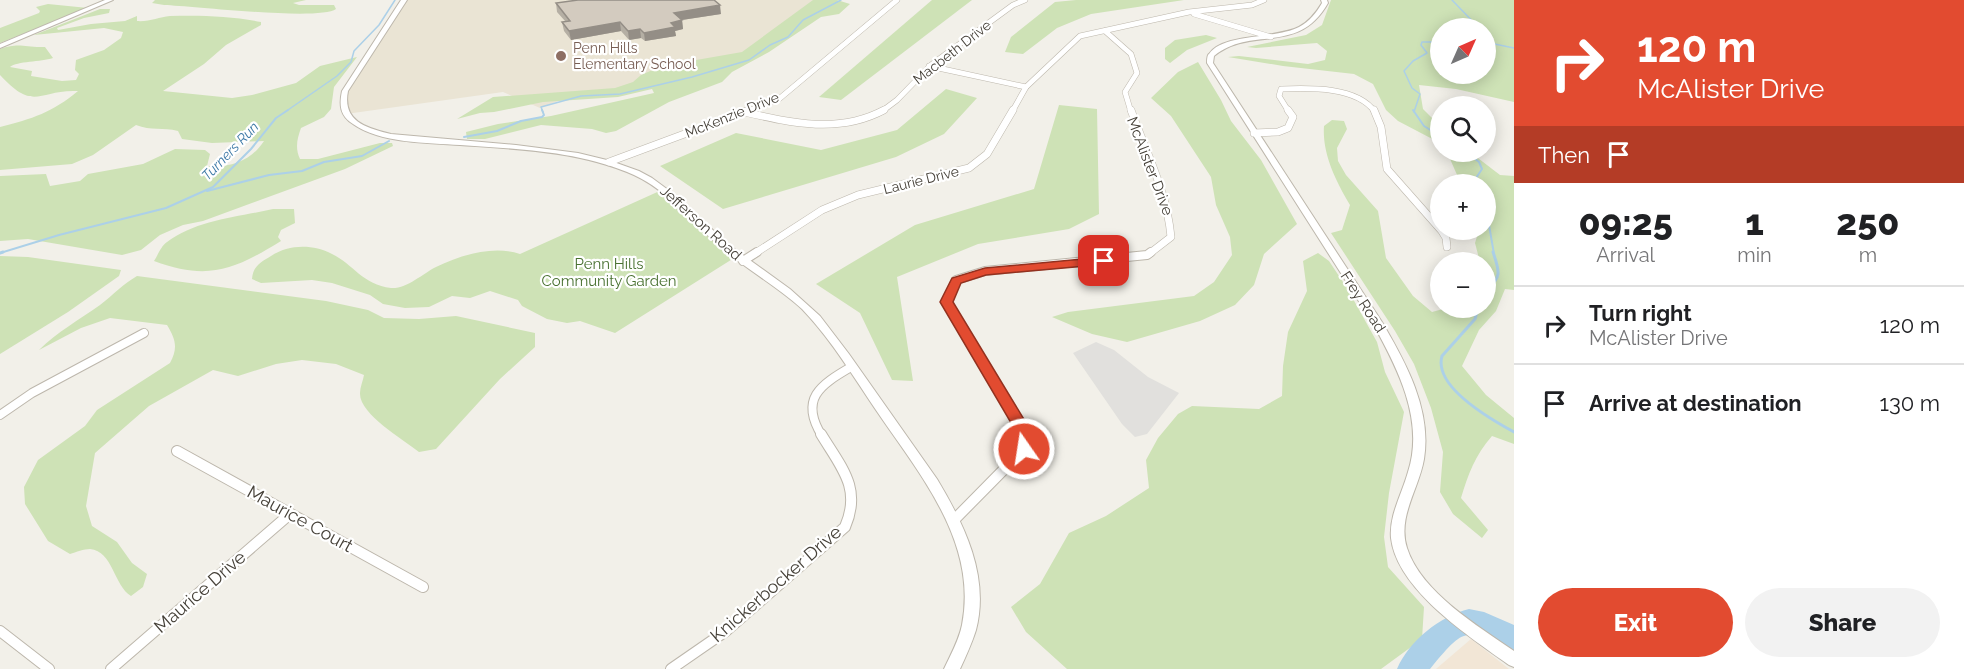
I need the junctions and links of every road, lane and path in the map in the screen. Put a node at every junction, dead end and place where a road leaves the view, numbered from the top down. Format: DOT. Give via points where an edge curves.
graph roads {
  1 [pos="110,0"];
  2 [pos="404,0"];
  3 [pos="897,0"];
  4 [pos="1025,0"];
  5 [pos="1264,0"];
  6 [pos="1324,0"];
  7 [pos="1189,12"];
  8 [pos="1106,31"];
  9 [pos="1271,37"];
  10 [pos="0,46"];
  11 [pos="929,66"];
  12 [pos="1026,87"];
  13 [pos="744,112"];
  14 [pos="1254,133"];
  15 [pos="609,162"];
  16 [pos="1430,218"];
  17 [pos="1446,240"];
  18 [pos="1447,247"];
  19 [pos="743,261"];
  20 [pos="144,333"];
  21 [pos="851,366"];
  22 [pos="0,415"];
  23 [pos="177,451"];
  24 [pos="290,514"];
  25 [pos="956,519"];
  26 [pos="423,587"];
  27 [pos="0,631"];
  28 [pos="1514,660"];
  29 [pos="49,669"];
  30 [pos="111,669"];
  31 [pos="671,669"];
  32 [pos="952,669"];
  1 -- 10 [label="street"];
  2 -- 15 [label="street, Jefferson Road" via="345,91 342,106 353,122 391,136 568,154"];
  3 -- 13 [label="street, McKenzie Drive" via="779,99"];
  4 -- 11 [label="street, Macbeth Drive"];
  5 -- 7 [label="street, Laurie Drive" via="1252,5"];
  6 -- 9 [label="street, Frey Road" via="1313,20 1304,27"];
  7 -- 8 [label="street, Laurie Drive"];
  7 -- 9 [label="street"];
  8 -- 12 [label="street, Laurie Drive" via="1080,36"];
  8 -- 25 [label="street, McAlister Drive" via="1131,54 1137,73 1125,92 1171,216 1171,237 1147,255 985,272 956,280 946,302 1018,421 1024,449"];
  9 -- 14 [label="street, Frey Road" via="1224,46 1211,55 1210,63"];
  11 -- 12 [label="street"];
  11 -- 13 [label="street, Macbeth Drive" via="884,110 862,120 830,125 789,123"];
  12 -- 19 [label="street, Laurie Drive" via="987,154 969,168 858,195 822,210"];
  13 -- 15 [label="street, McKenzie Drive"];
  14 -- 16 [label="street" via="1275,133 1291,125 1293,117 1279,96 1281,89 1326,91 1366,101 1377,113 1382,128 1387,169"];
  14 -- 28 [label="street, Frey Road" via="1377,322 1404,374 1415,412 1419,450 1399,515 1400,548 1415,575 1440,604"];
  15 -- 19 [label="street, Jefferson Road" via="662,187"];
  17 -- 18 [label="street"];
  19 -- 21 [label="street, Jefferson Road" via="805,307"];
  20 -- 22 [label="street" via="32,393"];
  21 -- 25 [label="street, Jefferson Road"];
  21 -- 31 [label="street, Knickerbocker Drive" via="825,381 816,393 813,409 816,426 853,497 845,527 726,631"];
  23 -- 24 [label="street, Maurice Court"];
  24 -- 26 [label="street, Maurice Court"];
  24 -- 30 [label="street, Maurice Drive"];
  25 -- 32 [label="street, Jefferson Road" via="967,549 973,600 970,625"];
  27 -- 29 [label="street"];
}
